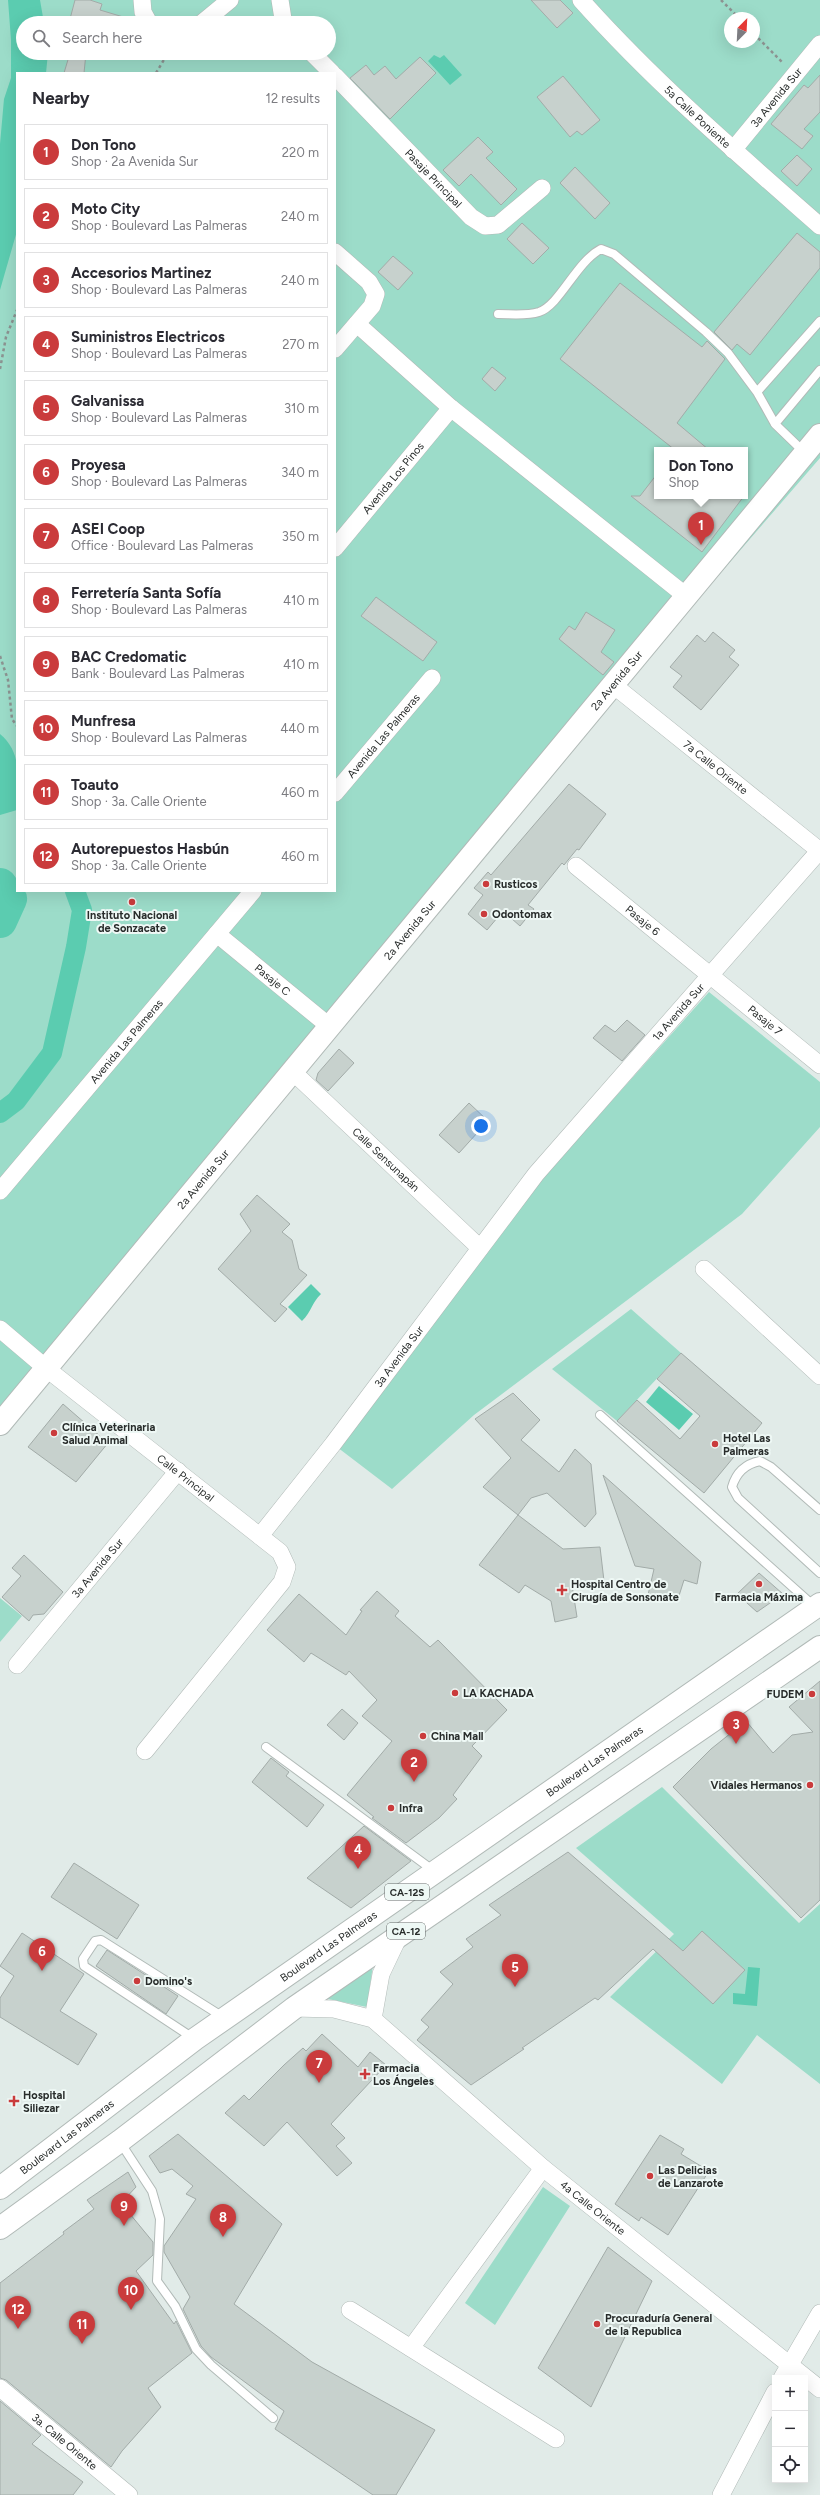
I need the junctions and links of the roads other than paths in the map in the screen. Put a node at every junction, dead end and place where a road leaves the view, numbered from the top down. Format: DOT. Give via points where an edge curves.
graph roads {
  1 [pos="142,0"];
  2 [pos="230,0"];
  3 [pos="280,0"];
  4 [pos="581,0"];
  5 [pos="145,16"];
  6 [pos="211,16"];
  7 [pos="283,16"];
  8 [pos="820,44"];
  9 [pos="319,60"];
  10 [pos="331,72"];
  11 [pos="336,77"];
  12 [pos="733,150"];
  13 [pos="542,188"];
  14 [pos="820,226"];
  15 [pos="336,253"];
  16 [pos="498,314"];
  17 [pos="820,321"];
  18 [pos="357,324"];
  19 [pos="336,349"];
  20 [pos="820,370"];
  21 [pos="757,392"];
  22 [pos="451,408"];
  23 [pos="775,424"];
  24 [pos="820,435"];
  25 [pos="805,453"];
  26 [pos="336,547"];
  27 [pos="686,596"];
  28 [pos="432,678"];
  29 [pos="612,684"];
  30 [pos="336,792"];
  31 [pos="820,850"];
  32 [pos="576,866"];
  33 [pos="252,892"];
  34 [pos="217,934"];
  35 [pos="710,975"];
  36 [pos="329,1026"];
  37 [pos="820,1065"];
  38 [pos="292,1071"];
  39 [pos="536,1174"];
  40 [pos="0,1191"];
  41 [pos="480,1248"];
  42 [pos="704,1269"];
  43 [pos="0,1329"];
  44 [pos="47,1369"];
  45 [pos="820,1376"];
  46 [pos="600,1415"];
  47 [pos="0,1424"];
  48 [pos="178,1471"];
  49 [pos="820,1510"];
  50 [pos="260,1536"];
  51 [pos="820,1572"];
  52 [pos="818,1608"];
  53 [pos="820,1647"];
  54 [pos="17,1665"];
  55 [pos="266,1747"];
  56 [pos="145,1751"];
  57 [pos="436,1872"];
  58 [pos="399,1936"];
  59 [pos="294,2008"];
  60 [pos="226,2018"];
  61 [pos="373,2019"];
  62 [pos="195,2039"];
  63 [pos="120,2142"];
  64 [pos="543,2168"];
  65 [pos="1,2186"];
  66 [pos="0,2228"];
  67 [pos="350,2310"];
  68 [pos="820,2313"];
  69 [pos="411,2348"];
  70 [pos="786,2372"];
  71 [pos="0,2388"];
  72 [pos="820,2389"];
  73 [pos="772,2398"];
  74 [pos="273,2418"];
  75 [pos="556,2439"];
  76 [pos="129,2495"];
  77 [pos="721,2495"];
  1 -- 5 [label="street"];
  2 -- 6 [label="street"];
  3 -- 7 [label="street"];
  4 -- 12 [label="street, 5a Calle Poniente" via="644,66"];
  8 -- 12 [label="street, 3a Avenida Sur"];
  9 -- 10 [label="street"];
  11 -- 13 [label="street, Pasaje Principal" via="471,217 485,226 498,225"];
  12 -- 14 [label="street, 5a Calle Poniente"];
  15 -- 18 [label="street" via="369,282 376,294 372,306"];
  16 -- 21 [label="lane" via="540,312 550,304 590,255 601,250 614,254 706,332 728,353"];
  17 -- 21 [label="lane"];
  18 -- 19 [label="street"];
  18 -- 22 [label="street"];
  20 -- 23 [label="lane"];
  21 -- 23 [label="lane"];
  22 -- 26 [label="street, Avenida Los Pinos"];
  22 -- 27 [label="street"];
  23 -- 25 [label="lane"];
  24 -- 25 [label="main road, 2a Avenida Sur"];
  25 -- 27 [label="main road, 2a Avenida Sur"];
  27 -- 29 [label="main road, 2a Avenida Sur"];
  28 -- 30 [label="street, Avenida Las Palmeras"];
  29 -- 31 [label="street, 7a Calle Oriente"];
  29 -- 36 [label="main road, 2a Avenida Sur"];
  31 -- 35 [label="street, 1a Avenida Sur"];
  32 -- 35 [label="street, Pasaje 6"];
  33 -- 34 [label="street, Avenida Las Palmeras"];
  34 -- 36 [label="street, Pasaje C"];
  34 -- 40 [label="street, Avenida Las Palmeras"];
  35 -- 37 [label="street, Pasaje 7"];
  35 -- 39 [label="street, 1a Avenida Sur"];
  36 -- 38 [label="main road, 2a Avenida Sur"];
  38 -- 41 [label="street, Calle Sensunapán"];
  38 -- 44 [label="main road, 2a Avenida Sur"];
  39 -- 41 [label="street, 3a Avenida Sur"];
  41 -- 50 [label="street, 3a Avenida Sur" via="333,1444"];
  42 -- 45 [label="street"];
  43 -- 44 [label="street, Calle Principal"];
  44 -- 47 [label="main road, 2a Avenida Sur"];
  44 -- 48 [label="street, Calle Principal"];
  46 -- 52 [label="lane"];
  48 -- 50 [label="street, Calle Principal"];
  48 -- 54 [label="street, 3a Avenida Sur"];
  49 -- 51 [label="lane" via="771,1466 760,1460 749,1463 735,1478 732,1488 738,1498"];
  50 -- 56 [label="street, Calle Principal" via="280,1552 287,1567 282,1582"];
  52 -- 57 [label="main road, Boulevard Las Palmeras / CA-12S"];
  53 -- 58 [label="main road, CA-12"];
  55 -- 57 [label="lane"];
  57 -- 60 [label="main road, Boulevard Las Palmeras / CA-12S"];
  58 -- 59 [label="main road, CA-12"];
  58 -- 61 [label="street" via="381,1974"];
  59 -- 61 [label="street" via="334,2009"];
  59 -- 63 [label="main road, CA-12"];
  60 -- 62 [label="main road, Boulevard Las Palmeras / CA-12S"];
  60 -- 62 [label="lane" via="101,1940 95,1941 83,1959 84,1966"];
  61 -- 64 [label="street, 4a Calle Oriente"];
  62 -- 65 [label="main road, Boulevard Las Palmeras / CA-12S"];
  63 -- 66 [label="main road, CA-12"];
  63 -- 74 [label="lane" via="152,2191 160,2219 157,2281 175,2306 196,2349"];
  64 -- 69 [label="street"];
  64 -- 70 [label="street, 4a Calle Oriente"];
  67 -- 69 [label="street"];
  68 -- 70 [label="street"];
  69 -- 75 [label="street"];
  70 -- 72 [label="street, 4a Calle Oriente"];
  71 -- 76 [label="street, 3a. Calle Oriente"];
  73 -- 77 [label="street"];
}
